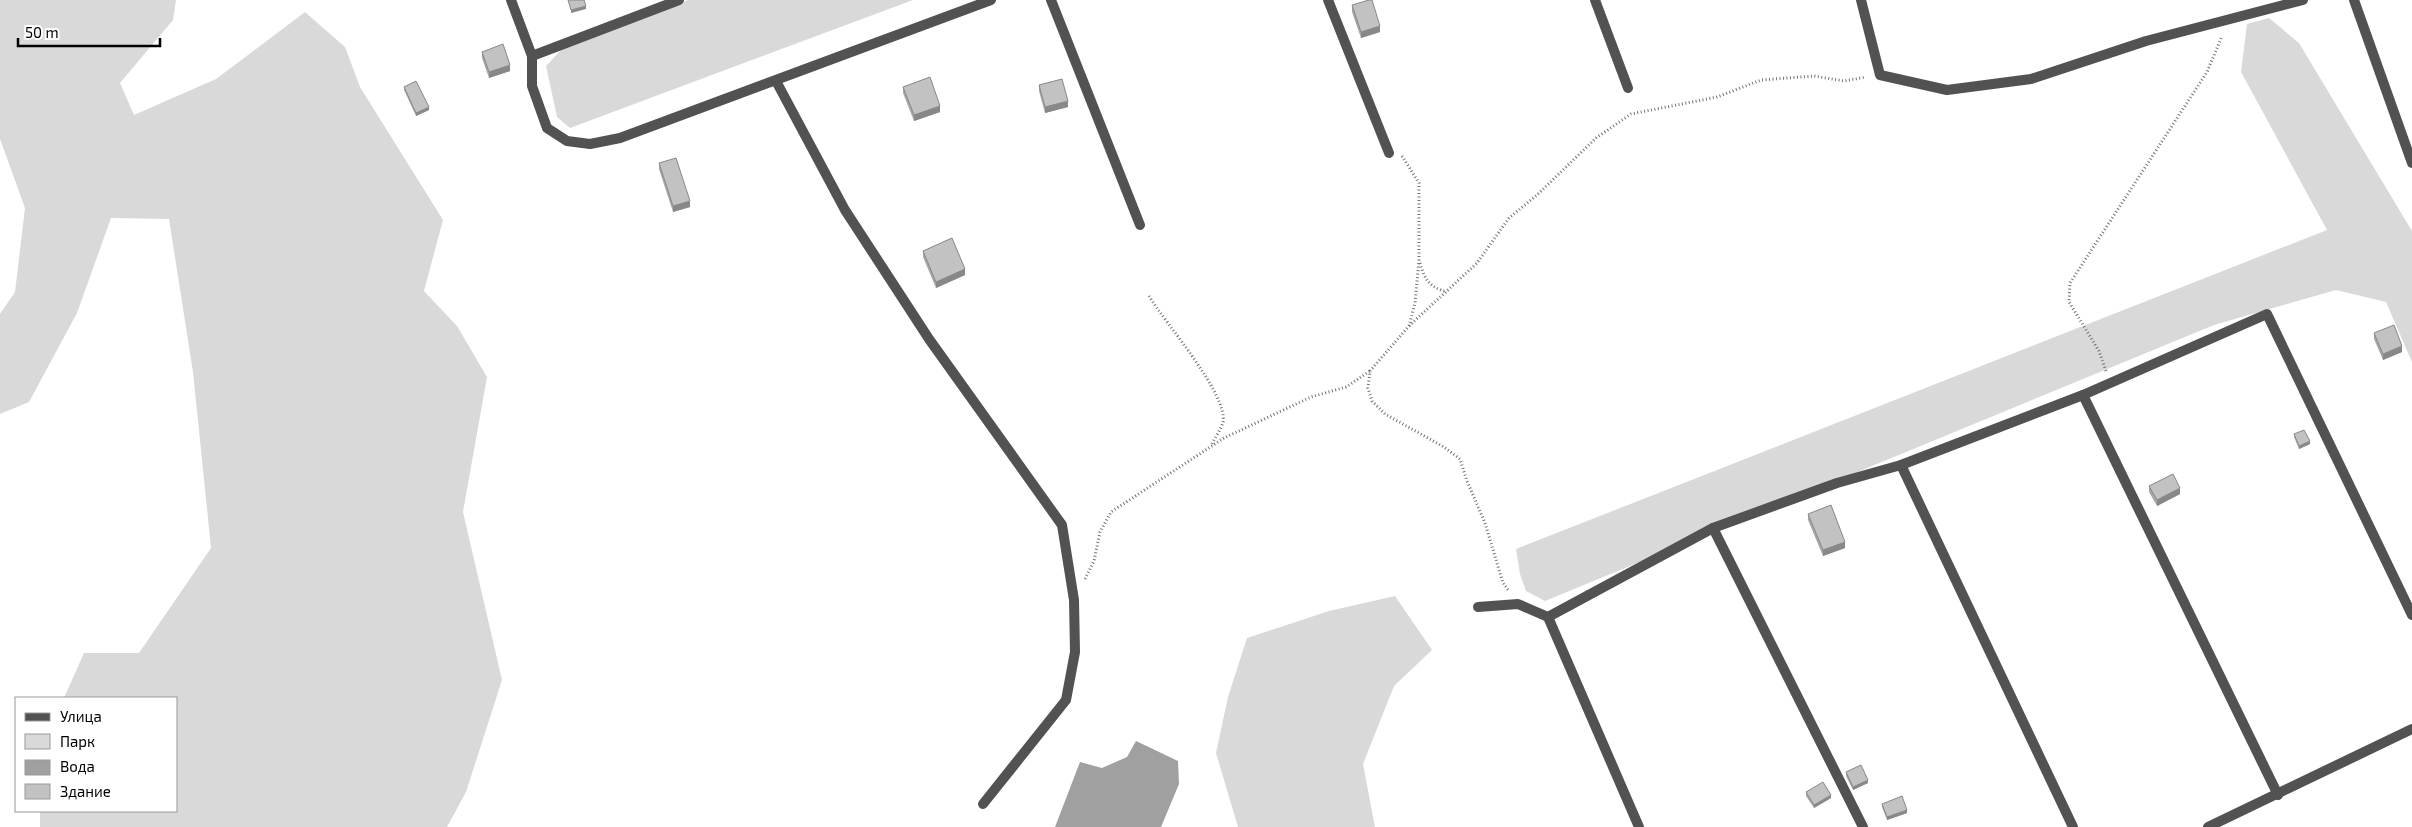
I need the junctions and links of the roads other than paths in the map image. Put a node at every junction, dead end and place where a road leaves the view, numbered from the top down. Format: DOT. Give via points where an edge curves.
graph roads {
  1 [pos="510,0"];
  2 [pos="679,0"];
  3 [pos="991,0"];
  4 [pos="1051,0"];
  5 [pos="1328,0"];
  6 [pos="1595,0"];
  7 [pos="1861,0"];
  8 [pos="2303,0"];
  9 [pos="2354,0"];
  10 [pos="532,56"];
  11 [pos="776,81"];
  12 [pos="1628,88"];
  13 [pos="1389,153"];
  14 [pos="2412,163"];
  15 [pos="1140,225"];
  16 [pos="2083,395"];
  17 [pos="1901,465"];
  18 [pos="1713,528"];
  19 [pos="1478,607"];
  20 [pos="2412,615"];
  21 [pos="1548,617"];
  22 [pos="2412,729"];
  23 [pos="2278,795"];
  24 [pos="983,804"];
  25 [pos="1639,827"];
  26 [pos="1863,827"];
  27 [pos="2073,827"];
  28 [pos="2208,827"];
  1 -- 10 [label="street"];
  2 -- 10 [label="street"];
  3 -- 11 [label="street"];
  4 -- 15 [label="street"];
  5 -- 13 [label="street"];
  6 -- 12 [label="street"];
  7 -- 8 [label="street" via="1880,75 1946,90 2031,79 2146,40"];
  9 -- 14 [label="street"];
  10 -- 11 [label="street" via="532,86 547,128 566,141 590,144 620,138"];
  11 -- 24 [label="street" via="845,210 929,339 1062,526 1074,600 1075,652 1066,700"];
  16 -- 17 [label="street"];
  16 -- 20 [label="street" via="2267,314"];
  16 -- 23 [label="street"];
  17 -- 18 [label="street" via="1837,483"];
  17 -- 27 [label="street"];
  18 -- 21 [label="street"];
  18 -- 26 [label="street"];
  19 -- 21 [label="street" via="1518,604"];
  21 -- 25 [label="street"];
  22 -- 23 [label="street"];
  23 -- 28 [label="street"];
}
